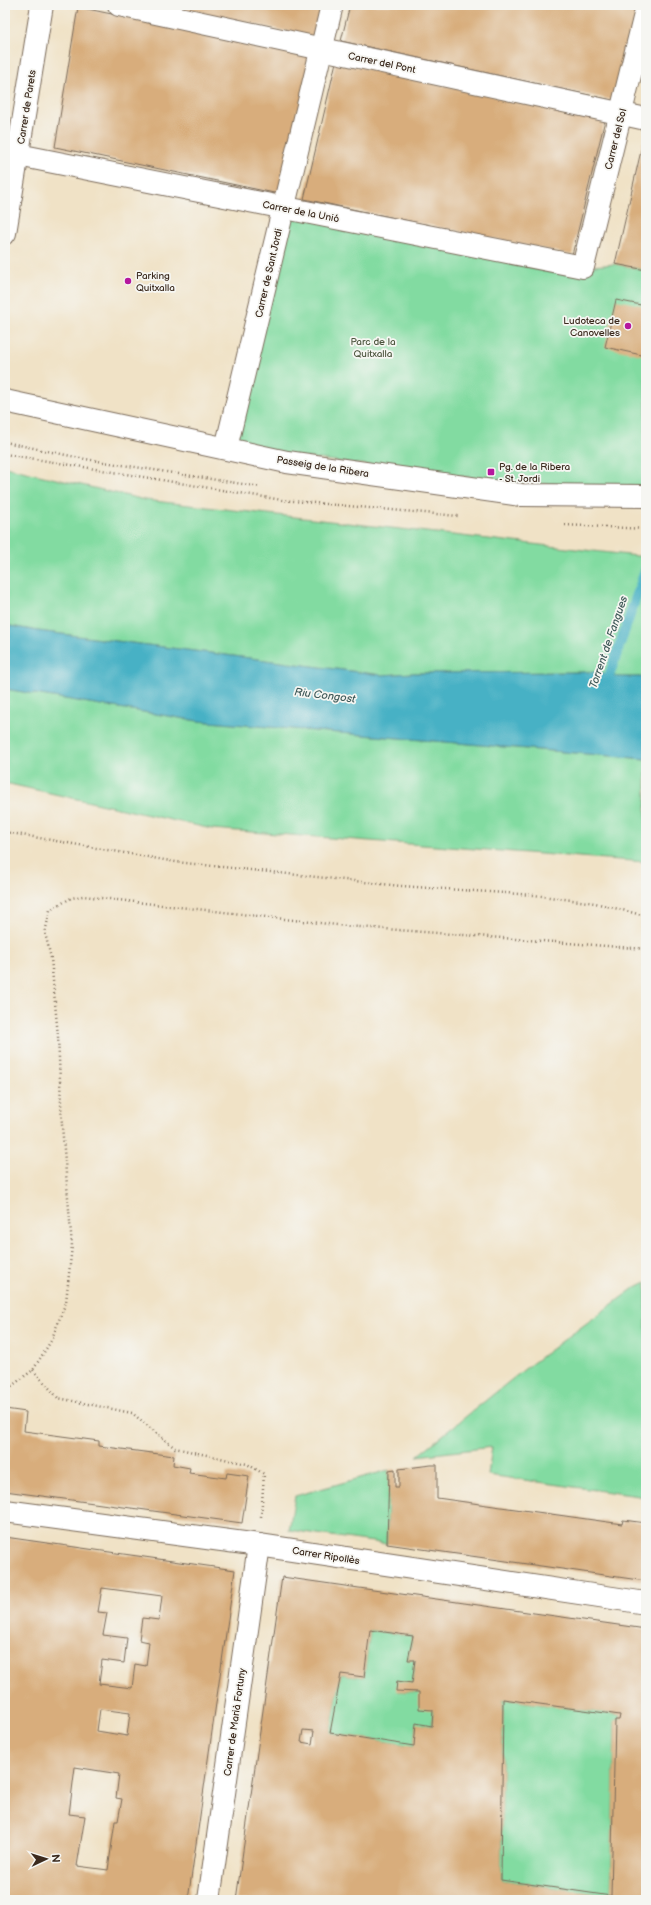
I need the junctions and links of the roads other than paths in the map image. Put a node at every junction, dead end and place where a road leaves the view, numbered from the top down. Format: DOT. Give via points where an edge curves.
graph roads {
  1 [pos="42,5"];
  2 [pos="119,5"];
  3 [pos="332,5"];
  4 [pos="646,10"];
  5 [pos="321,49"];
  6 [pos="621,114"];
  7 [pos="646,119"];
  8 [pos="18,155"];
  9 [pos="284,208"];
  10 [pos="5,233"];
  11 [pos="583,267"];
  12 [pos="5,401"];
  13 [pos="226,448"];
  14 [pos="646,496"];
  15 [pos="5,1511"];
  16 [pos="259,1545"];
  17 [pos="646,1603"];
  18 [pos="209,1900"];
  1 -- 8 [label="street, Carrer de Parets"];
  2 -- 5 [label="street, Carrer del Pont"];
  3 -- 5 [label="street, Carrer de Sant Jordi"];
  4 -- 6 [label="street, Carrer del Sol"];
  5 -- 6 [label="street, Carrer del Pont"];
  5 -- 9 [label="street, Carrer de Sant Jordi"];
  6 -- 7 [label="street, Carrer del Pont"];
  6 -- 11 [label="street, Carrer del Sol"];
  8 -- 9 [label="street, Carrer de la Unió"];
  8 -- 10 [label="street, Carrer de Parets"];
  9 -- 11 [label="street, Carrer de la Unió"];
  9 -- 13 [label="street, Carrer de Sant Jordi"];
  12 -- 13 [label="street, Passeig de la Ribera"];
  13 -- 14 [label="street, Passeig de la Ribera" via="287,462 521,495"];
  15 -- 16 [label="street, Carrer Ripollès"];
  16 -- 17 [label="street, Carrer Ripollès"];
  16 -- 18 [label="street, Carrer de Marià Fortuny"];
}
